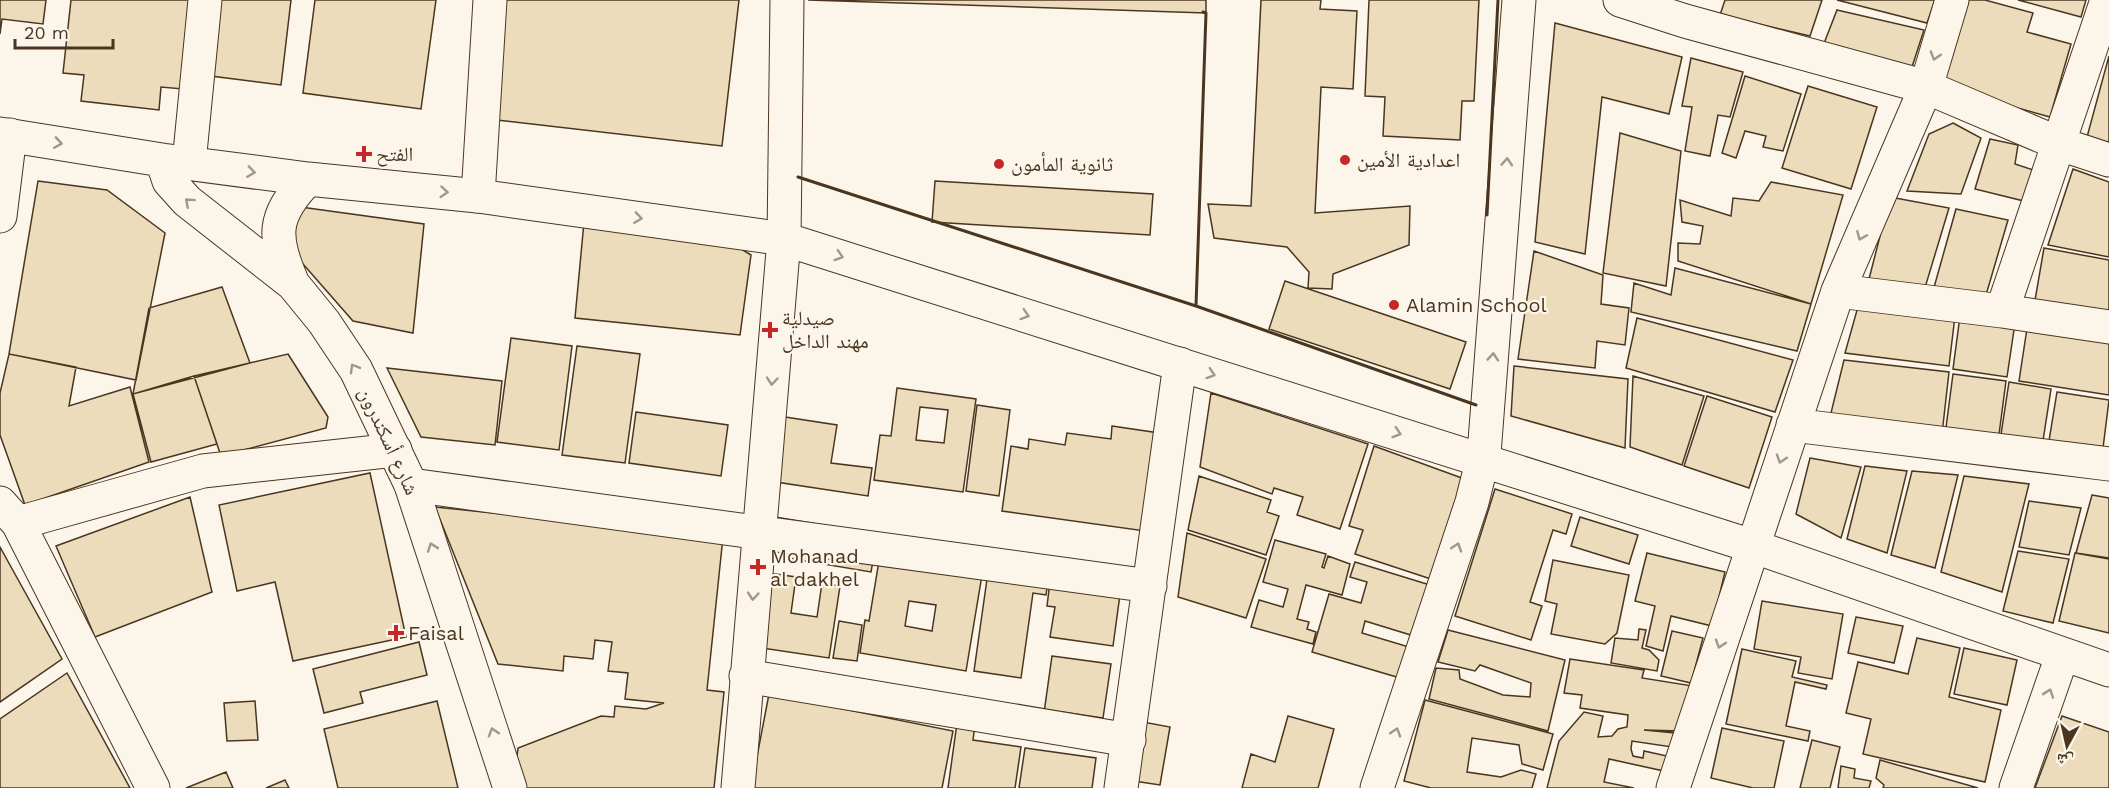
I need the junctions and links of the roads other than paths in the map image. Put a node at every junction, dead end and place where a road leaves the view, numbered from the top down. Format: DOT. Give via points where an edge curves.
graph roads {
  1 [pos="205,0"];
  2 [pos="490,0"];
  3 [pos="787,0"];
  4 [pos="1519,0"];
  5 [pos="1620,0"];
  6 [pos="1952,0"];
  7 [pos="2107,0"];
  8 [pos="1690,11"];
  9 [pos="1926,87"];
  10 [pos="5,135"];
  11 [pos="2060,144"];
  12 [pos="2109,160"];
  13 [pos="176,162"];
  14 [pos="308,179"];
  15 [pos="478,196"];
  16 [pos="0,216"];
  17 [pos="784,238"];
  18 [pos="293,284"];
  19 [pos="1838,291"];
  20 [pos="2002,311"];
  21 [pos="2109,327"];
  22 [pos="1180,364"];
  23 [pos="1793,425"];
  24 [pos="395,450"];
  25 [pos="1482,460"];
  26 [pos="2109,464"];
  27 [pos="411,485"];
  28 [pos="9,513"];
  29 [pos="759,531"];
  30 [pos="1752,546"];
  31 [pos="1150,586"];
  32 [pos="2062,656"];
  33 [pos="2109,670"];
  34 [pos="746,676"];
  35 [pos="1129,740"];
  36 [pos="153,788"];
  37 [pos="510,788"];
  38 [pos="738,788"];
  39 [pos="1121,788"];
  40 [pos="1377,788"];
  41 [pos="1673,788"];
  42 [pos="2016,788"];
  1 -- 13 [label="street"];
  2 -- 15 [label="street"];
  3 -- 17 [label="street"];
  25 -- 4 [label="street, one-way" via="1490,401"];
  5 -- 8 [label="street"];
  6 -- 9 [label="street, one-way"];
  7 -- 11 [label="street"];
  8 -- 9 [label="street"];
  9 -- 11 [label="street"];
  9 -- 19 [label="street, one-way"];
  10 -- 13 [label="street, one-way"];
  10 -- 16 [label="street"];
  11 -- 12 [label="street"];
  11 -- 20 [label="street"];
  13 -- 14 [label="street, one-way"];
  18 -- 13 [label="street, شارع أسكندرون, one-way" via="187,201 169,181"];
  14 -- 15 [label="street, one-way"];
  14 -- 18 [label="street" via="288,199 278,226 280,253"];
  15 -- 17 [label="street, one-way"];
  17 -- 22 [label="street, one-way"];
  17 -- 29 [label="street, one-way"];
  24 -- 18 [label="street, شارع أسكندرون, one-way" via="356,369"];
  19 -- 20 [label="street"];
  19 -- 23 [label="street"];
  20 -- 21 [label="street"];
  22 -- 25 [label="street, one-way"];
  22 -- 31 [label="street"];
  23 -- 26 [label="street"];
  23 -- 30 [label="street, one-way"];
  24 -- 27 [label="street, شارع أسكندرون"];
  24 -- 28 [label="street" via="203,471"];
  25 -- 30 [label="street"];
  40 -- 25 [label="street, one-way" via="1472,502"];
  27 -- 29 [label="street"];
  37 -- 27 [label="street, شارع أسكندرون, one-way"];
  28 -- 36 [label="street"];
  29 -- 31 [label="street"];
  29 -- 34 [label="street, one-way"];
  30 -- 32 [label="street"];
  30 -- 41 [label="street, one-way"];
  31 -- 35 [label="street"];
  32 -- 33 [label="street"];
  42 -- 32 [label="street, one-way"];
  34 -- 35 [label="street"];
  34 -- 38 [label="street"];
  35 -- 39 [label="street"];
}
